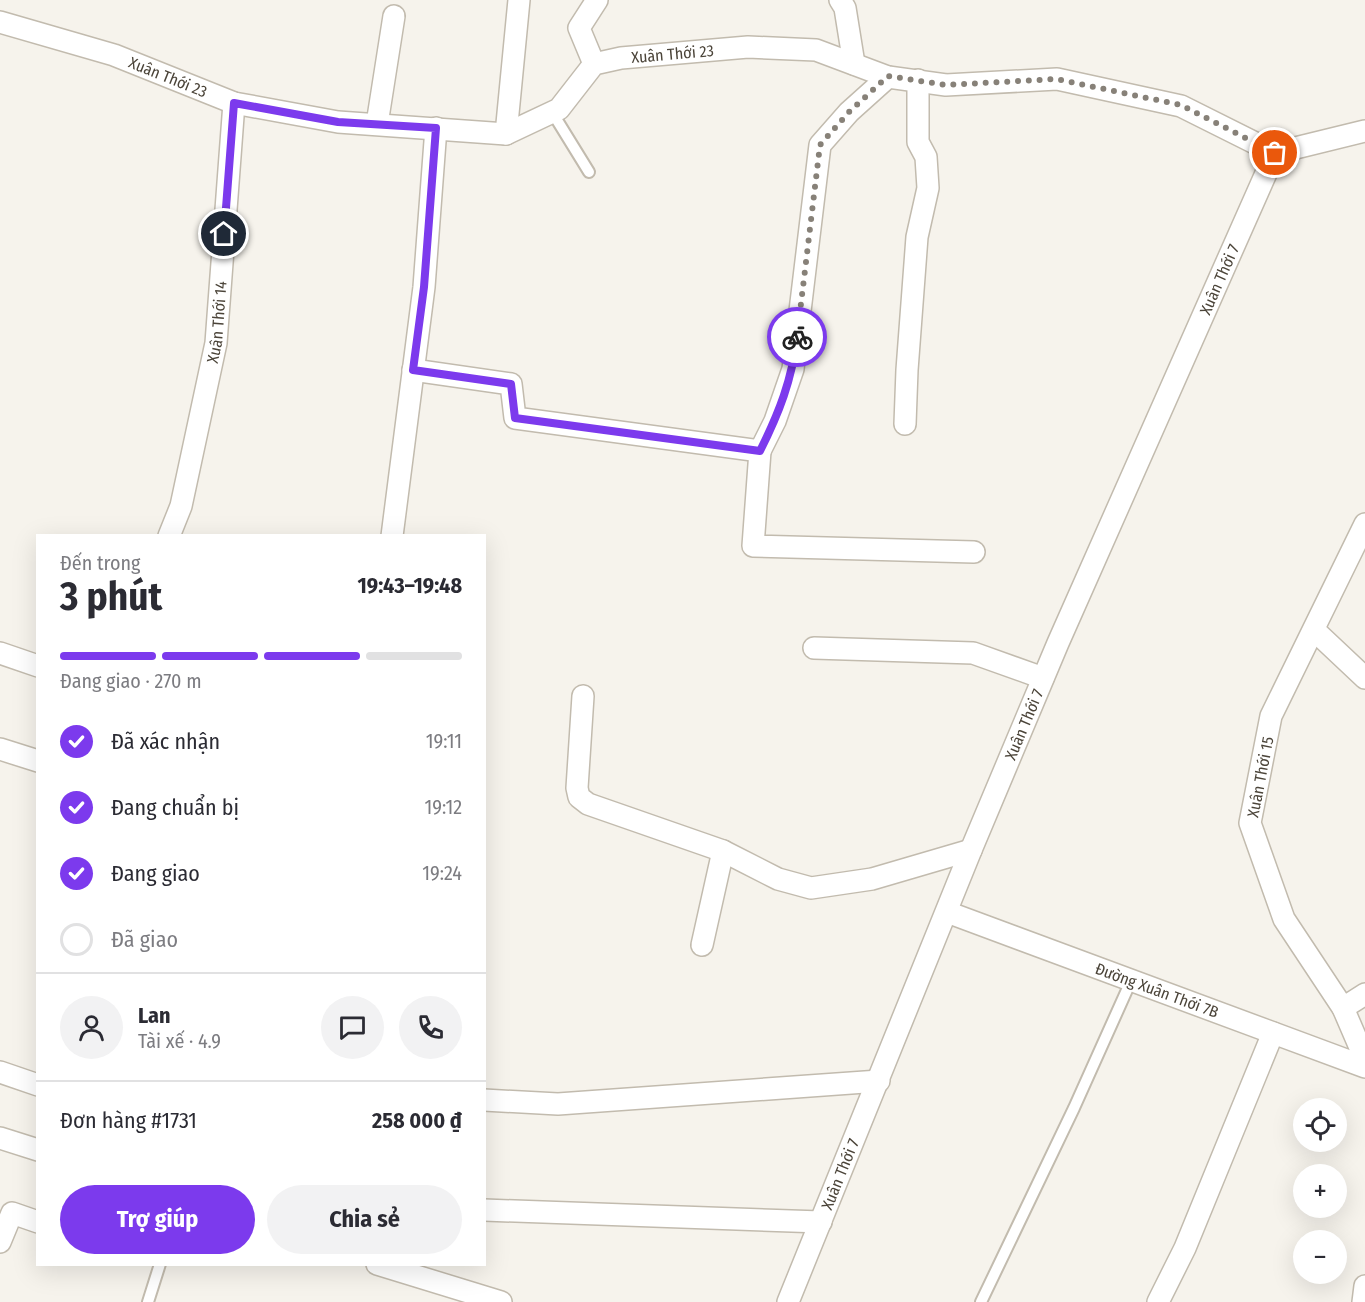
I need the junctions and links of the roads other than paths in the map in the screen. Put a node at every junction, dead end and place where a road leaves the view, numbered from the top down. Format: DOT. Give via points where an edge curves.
graph roads {
  1 [pos="519,0"];
  2 [pos="597,0"];
  3 [pos="840,0"];
  4 [pos="394,16"];
  5 [pos="0,22"];
  6 [pos="594,64"];
  7 [pos="854,64"];
  8 [pos="888,76"];
  9 [pos="918,81"];
  10 [pos="234,103"];
  11 [pos="552,112"];
  12 [pos="378,124"];
  13 [pos="436,128"];
  14 [pos="1365,131"];
  15 [pos="506,134"];
  16 [pos="1275,153"];
  17 [pos="589,172"];
  18 [pos="413,370"];
  19 [pos="905,423"];
  20 [pos="760,451"];
  21 [pos="1365,524"];
  22 [pos="170,534"];
  23 [pos="392,534"];
  24 [pos="974,552"];
  25 [pos="1314,630"];
  26 [pos="814,648"];
  27 [pos="0,653"];
  28 [pos="36,665"];
  29 [pos="1044,678"];
  30 [pos="1365,678"];
  31 [pos="583,696"];
  32 [pos="0,749"];
  33 [pos="36,760"];
  34 [pos="971,850"];
  35 [pos="723,851"];
  36 [pos="947,912"];
  37 [pos="702,945"];
  38 [pos="1131,981"];
  39 [pos="1365,994"];
  40 [pos="1343,1008"];
  41 [pos="1273,1033"];
  42 [pos="1365,1059"];
  43 [pos="1365,1067"];
  44 [pos="0,1071"];
  45 [pos="879,1081"];
  46 [pos="36,1084"];
  47 [pos="486,1100"];
  48 [pos="0,1138"];
  49 [pos="36,1149"];
  50 [pos="486,1210"];
  51 [pos="36,1221"];
  52 [pos="821,1222"];
  53 [pos="0,1242"];
  54 [pos="159,1266"];
  55 [pos="384,1266"];
  56 [pos="1365,1286"];
  57 [pos="148,1302"];
  58 [pos="501,1302"];
  59 [pos="788,1302"];
  60 [pos="981,1302"];
  61 [pos="1158,1302"];
  62 [pos="1363,1302"];
  1 -- 15 [label="street"];
  2 -- 6 [label="street" via="579,28"];
  3 -- 7 [label="street" via="845,8"];
  4 -- 12 [label="street"];
  5 -- 10 [label="street, Xuân Thới 23" via="114,55"];
  6 -- 7 [label="street, Xuân Thới 23" via="621,58 748,47 816,50"];
  6 -- 11 [label="street"];
  7 -- 8 [label="street, Xuân Thới 23"];
  8 -- 9 [label="street, Xuân Thới 23"];
  8 -- 20 [label="street" via="820,145 793,369"];
  9 -- 16 [label="street, Xuân Thới 23" via="946,85 1056,79 1181,105"];
  9 -- 19 [label="street" via="918,142 926,157 928,188 917,237"];
  10 -- 12 [label="street, Xuân Thới 23" via="338,122"];
  10 -- 22 [label="street, Xuân Thới 14" via="216,343 181,506"];
  11 -- 15 [label="street"];
  11 -- 17 [label="lane"];
  12 -- 13 [label="street, Xuân Thới 23"];
  13 -- 15 [label="street, Xuân Thới 23"];
  13 -- 18 [label="street" via="424,287"];
  14 -- 16 [label="street"];
  16 -- 29 [label="street, Xuân Thới 7"];
  18 -- 20 [label="street" via="511,384 515,418"];
  18 -- 23 [label="street"];
  20 -- 24 [label="street" via="753,546"];
  21 -- 25 [label="street, Xuân Thới 15"];
  25 -- 30 [label="street"];
  25 -- 40 [label="street, Xuân Thới 15" via="1271,716 1250,823 1284,919"];
  26 -- 29 [label="street" via="973,653"];
  27 -- 28 [label="street"];
  29 -- 34 [label="street, Xuân Thới 7"];
  31 -- 35 [label="street" via="579,797 588,804"];
  32 -- 33 [label="street"];
  34 -- 35 [label="street" via="872,879 811,888 778,879"];
  34 -- 36 [label="street, Xuân Thới 7"];
  35 -- 37 [label="street"];
  36 -- 38 [label="street, Đường Xuân Thới 7B"];
  36 -- 45 [label="street, Xuân Thới 7"];
  38 -- 41 [label="street, Đường Xuân Thới 7B"];
  38 -- 60 [label="lane"];
  39 -- 40 [label="street"];
  40 -- 42 [label="street, Xuân Thới 15"];
  41 -- 43 [label="street, Đường Xuân Thới 7B"];
  41 -- 61 [label="street" via="1185,1248"];
  44 -- 46 [label="street"];
  45 -- 47 [label="street" via="558,1104"];
  45 -- 52 [label="street, Xuân Thới 7"];
  48 -- 49 [label="street"];
  50 -- 52 [label="street"];
  51 -- 53 [label="street" via="12,1213"];
  52 -- 59 [label="street, Xuân Thới 7"];
  54 -- 57 [label="lane"];
  55 -- 58 [label="street"];
  56 -- 62 [label="street"];
}
